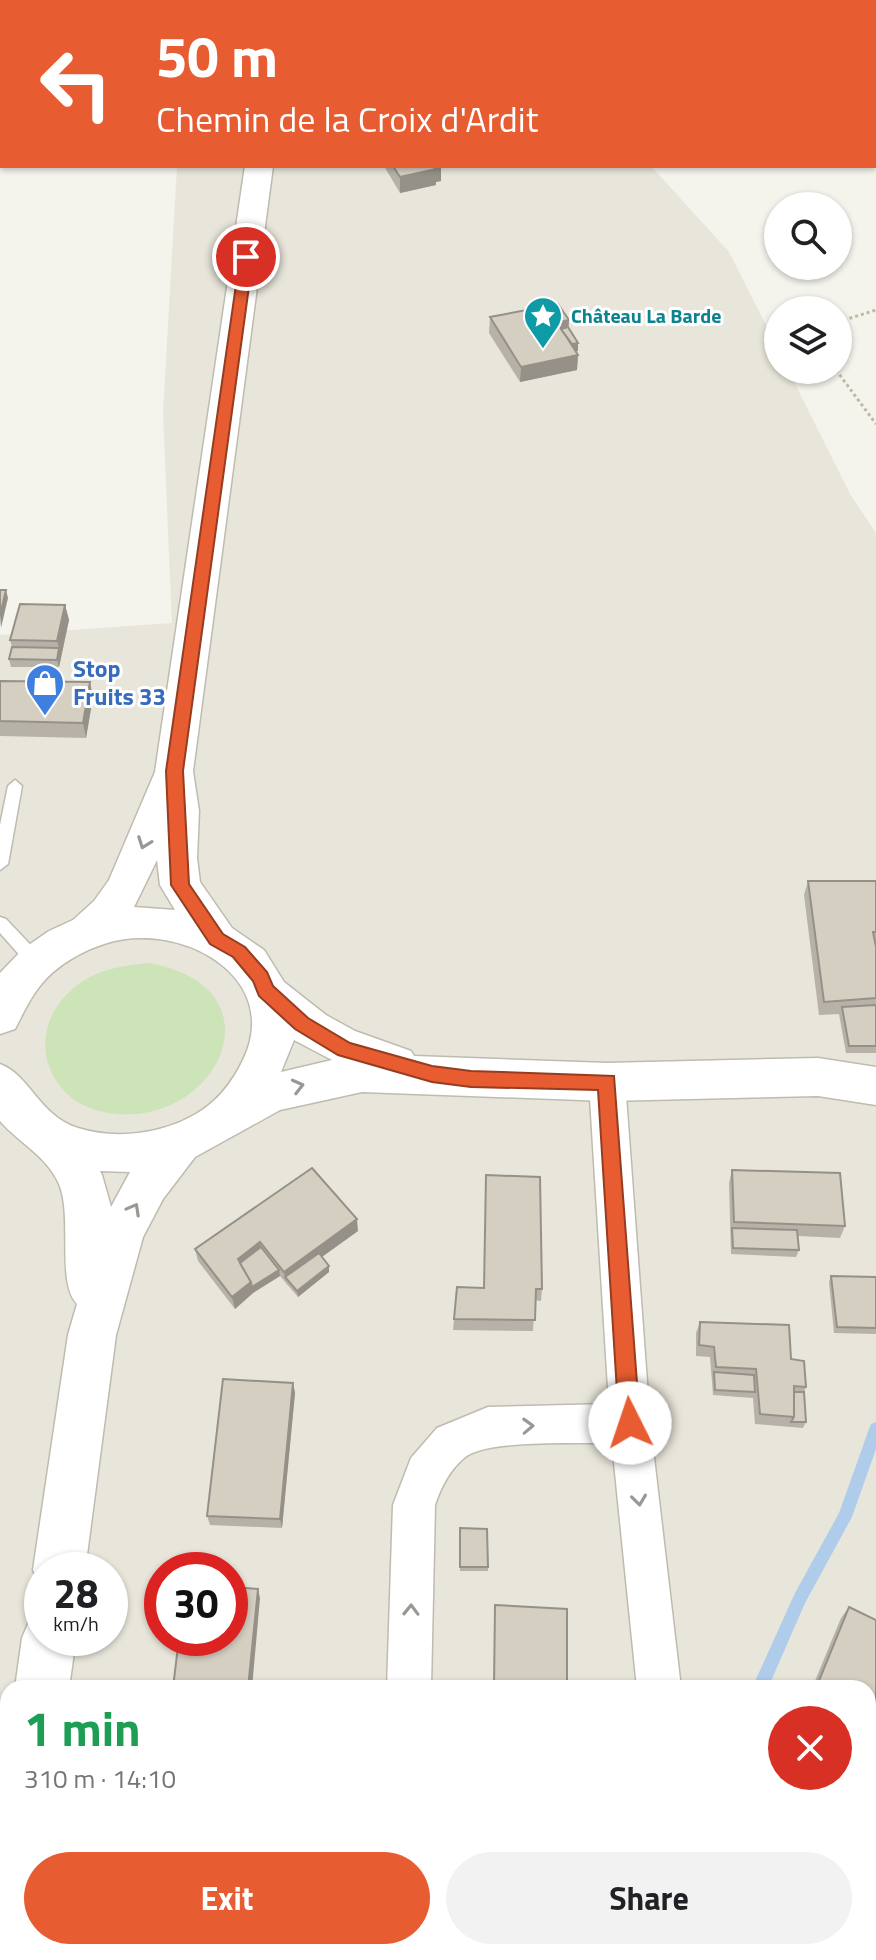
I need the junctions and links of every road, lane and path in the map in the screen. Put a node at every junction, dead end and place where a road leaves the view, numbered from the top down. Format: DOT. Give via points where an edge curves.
graph roads {
  1 [pos="259,168"];
  2 [pos="876,310"];
  3 [pos="852,318"];
  4 [pos="846,384"];
  5 [pos="876,424"];
  6 [pos="174,771"];
  7 [pos="15,786"];
  8 [pos="0,864"];
  9 [pos="0,923"];
  10 [pos="86,934"];
  11 [pos="217,939"];
  12 [pos="36,962"];
  13 [pos="265,990"];
  14 [pos="3,1007"];
  15 [pos="432,1074"];
  16 [pos="607,1082"];
  17 [pos="876,1086"];
  18 [pos="4,1097"];
  19 [pos="227,1117"];
  20 [pos="50,1136"];
  21 [pos="179,1143"];
  22 [pos="92,1335"];
  23 [pos="630,1423"];
  24 [pos="62,1552"];
  25 [pos="46,1656"];
  26 [pos="43,1680"];
  27 [pos="409,1680"];
  28 [pos="659,1680"];
  1 -- 6 [label="street"];
  2 -- 3 [label="path"];
  4 -- 5 [label="path"];
  6 -- 10 [label="street, one-way" via="126,887"];
  6 -- 11 [label="street" via="180,885"];
  7 -- 8 [label="lane"];
  9 -- 12 [label="lane"];
  10 -- 11 [label="street" via="111,925 156,921"];
  10 -- 12 [label="street"];
  11 -- 13 [label="street" via="239,952"];
  12 -- 14 [label="street"];
  13 -- 15 [label="street" via="301,1024 345,1049"];
  13 -- 19 [label="street" via="273,1041 250,1093"];
  15 -- 16 [label="street"];
  19 -- 15 [label="street, one-way" via="296,1086 362,1073"];
  16 -- 17 [label="street" via="818,1077"];
  16 -- 23 [label="street"];
  18 -- 20 [label="street" via="36,1130"];
  19 -- 21 [label="street"];
  20 -- 21 [label="street" via="73,1148 116,1155"];
  20 -- 22 [label="street" via="79,1175 90,1216"];
  22 -- 21 [label="street, one-way" via="121,1233 147,1185"];
  22 -- 24 [label="street"];
  27 -- 23 [label="street, one-way" via="414,1505 425,1472 451,1442 488,1427"];
  23 -- 28 [label="street, one-way"];
  25 -- 26 [label="street"];
}
